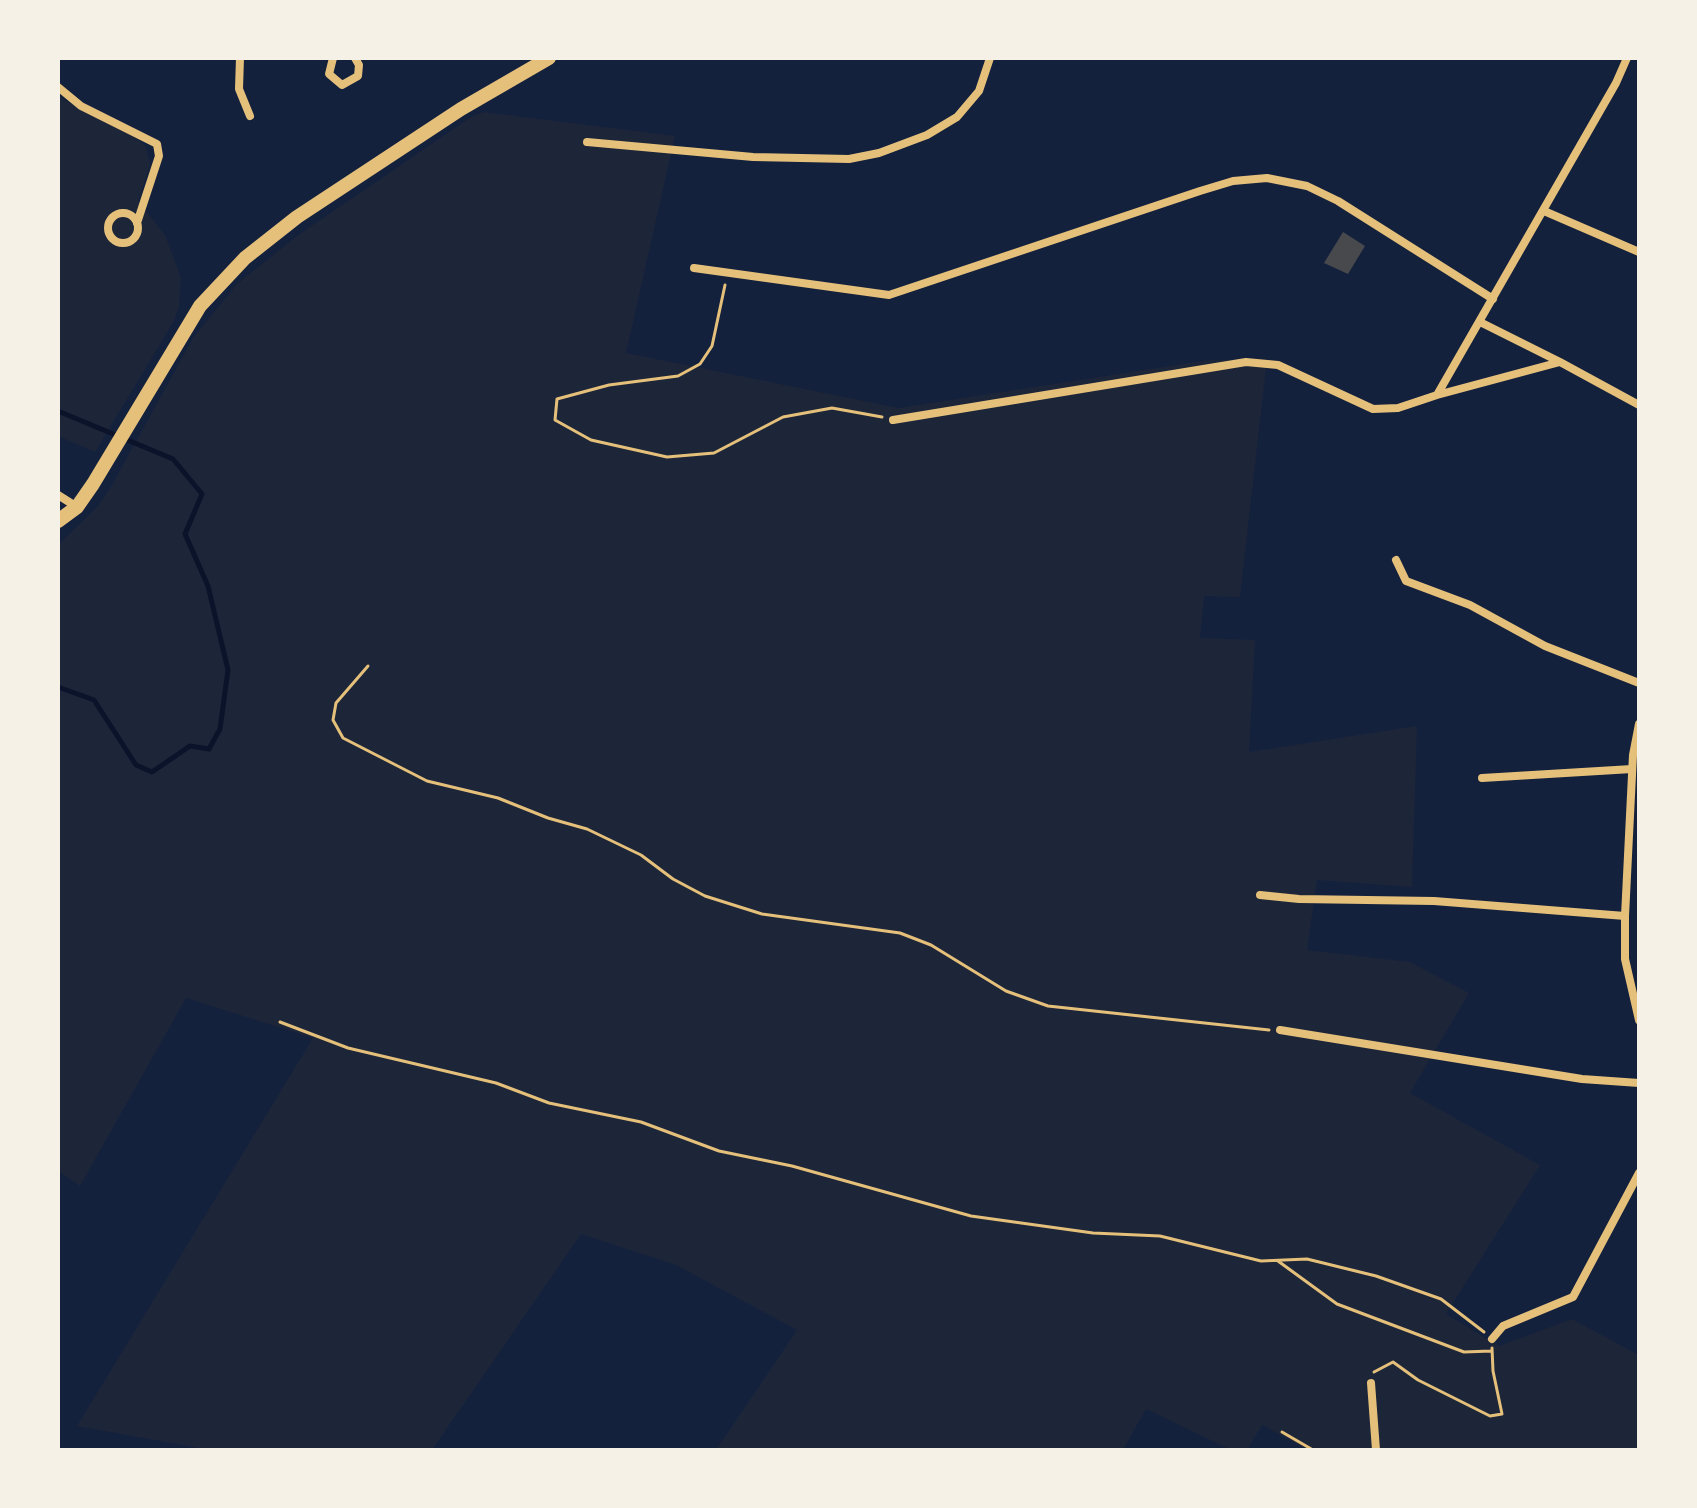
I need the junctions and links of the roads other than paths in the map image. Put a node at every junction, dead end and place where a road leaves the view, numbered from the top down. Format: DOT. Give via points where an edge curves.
graph roads {
  1 [pos="240,58"];
  2 [pos="332,58"];
  3 [pos="355,58"];
  4 [pos="549,58"];
  5 [pos="990,58"];
  6 [pos="1627,58"];
  7 [pos="58,87"];
  8 [pos="250,116"];
  9 [pos="587,142"];
  10 [pos="1544,211"];
  11 [pos="137,223"];
  12 [pos="1639,252"];
  13 [pos="694,268"];
  14 [pos="1493,299"];
  15 [pos="1480,322"];
  16 [pos="1560,362"];
  17 [pos="1437,395"];
  18 [pos="1639,405"];
  19 [pos="893,420"];
  20 [pos="58,495"];
  21 [pos="77,507"];
  22 [pos="58,521"];
  23 [pos="1396,560"];
  24 [pos="1639,683"];
  25 [pos="1639,724"];
  26 [pos="1632,769"];
  27 [pos="1482,778"];
  28 [pos="1260,895"];
  29 [pos="1625,916"];
  30 [pos="1639,1020"];
  31 [pos="1280,1030"];
  32 [pos="1639,1083"];
  33 [pos="1639,1173"];
  34 [pos="1492,1339"];
  35 [pos="1371,1383"];
  36 [pos="1376,1450"];
  1 -- 8 [label="street" via="239,89"];
  2 -- 3 [label="street" via="329,74 342,85 358,76"];
  4 -- 21 [label="main road" via="461,109 270,237 221,281 200,306"];
  5 -- 9 [label="street" via="979,91 957,117 927,135 864,156 753,157"];
  6 -- 10 [label="street"];
  7 -- 11 [label="street" via="95,114 157,144 159,156"];
  10 -- 12 [label="street"];
  10 -- 14 [label="street"];
  13 -- 14 [label="street" via="889,295 1222,184 1267,178 1307,186 1338,201"];
  14 -- 15 [label="street"];
  15 -- 16 [label="street"];
  15 -- 17 [label="street"];
  16 -- 17 [label="street"];
  16 -- 18 [label="street"];
  17 -- 19 [label="street" via="1398,408 1373,409 1278,365 1246,362"];
  20 -- 21 [label="street"];
  21 -- 22 [label="main road"];
  23 -- 24 [label="street" via="1406,581"];
  25 -- 26 [label="street"];
  26 -- 27 [label="street"];
  26 -- 29 [label="street"];
  28 -- 29 [label="street" via="1434,901"];
  29 -- 30 [label="street" via="1625,959"];
  31 -- 32 [label="street" via="1582,1079"];
  33 -- 34 [label="street" via="1573,1297 1503,1326"];
  35 -- 36 [label="street"];
}
